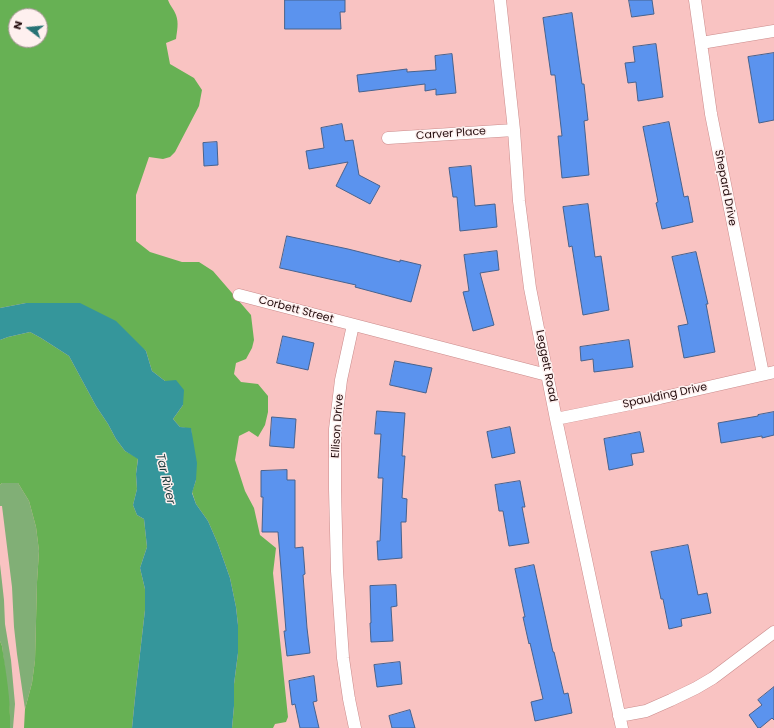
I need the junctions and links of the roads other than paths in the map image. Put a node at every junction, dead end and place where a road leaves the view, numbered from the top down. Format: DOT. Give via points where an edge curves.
graph roads {
  1 [pos="500,0"];
  2 [pos="695,0"];
  3 [pos="774,31"];
  4 [pos="701,42"];
  5 [pos="514,130"];
  6 [pos="388,138"];
  7 [pos="239,295"];
  8 [pos="353,325"];
  9 [pos="768,373"];
  10 [pos="547,375"];
  11 [pos="556,419"];
  12 [pos="774,632"];
  13 [pos="619,716"];
  14 [pos="355,728"];
  15 [pos="622,728"];
  1 -- 5 [label="street, Leggett Road"];
  2 -- 4 [label="street, Shepard Drive"];
  3 -- 4 [label="street"];
  4 -- 9 [label="street, Shepard Drive" via="710,114"];
  5 -- 6 [label="street, Carver Place"];
  5 -- 10 [label="street, Leggett Road" via="519,201 530,288"];
  7 -- 8 [label="street, Corbett Street"];
  8 -- 10 [label="street"];
  8 -- 14 [label="street, Ellison Drive" via="341,380 335,429 335,489 343,658"];
  9 -- 11 [label="street, Spaulding Drive"];
  10 -- 11 [label="street, Leggett Road"];
  11 -- 13 [label="street, Leggett Road"];
  12 -- 13 [label="street" via="696,688 646,711"];
  13 -- 15 [label="street, Leggett Road"];
}
